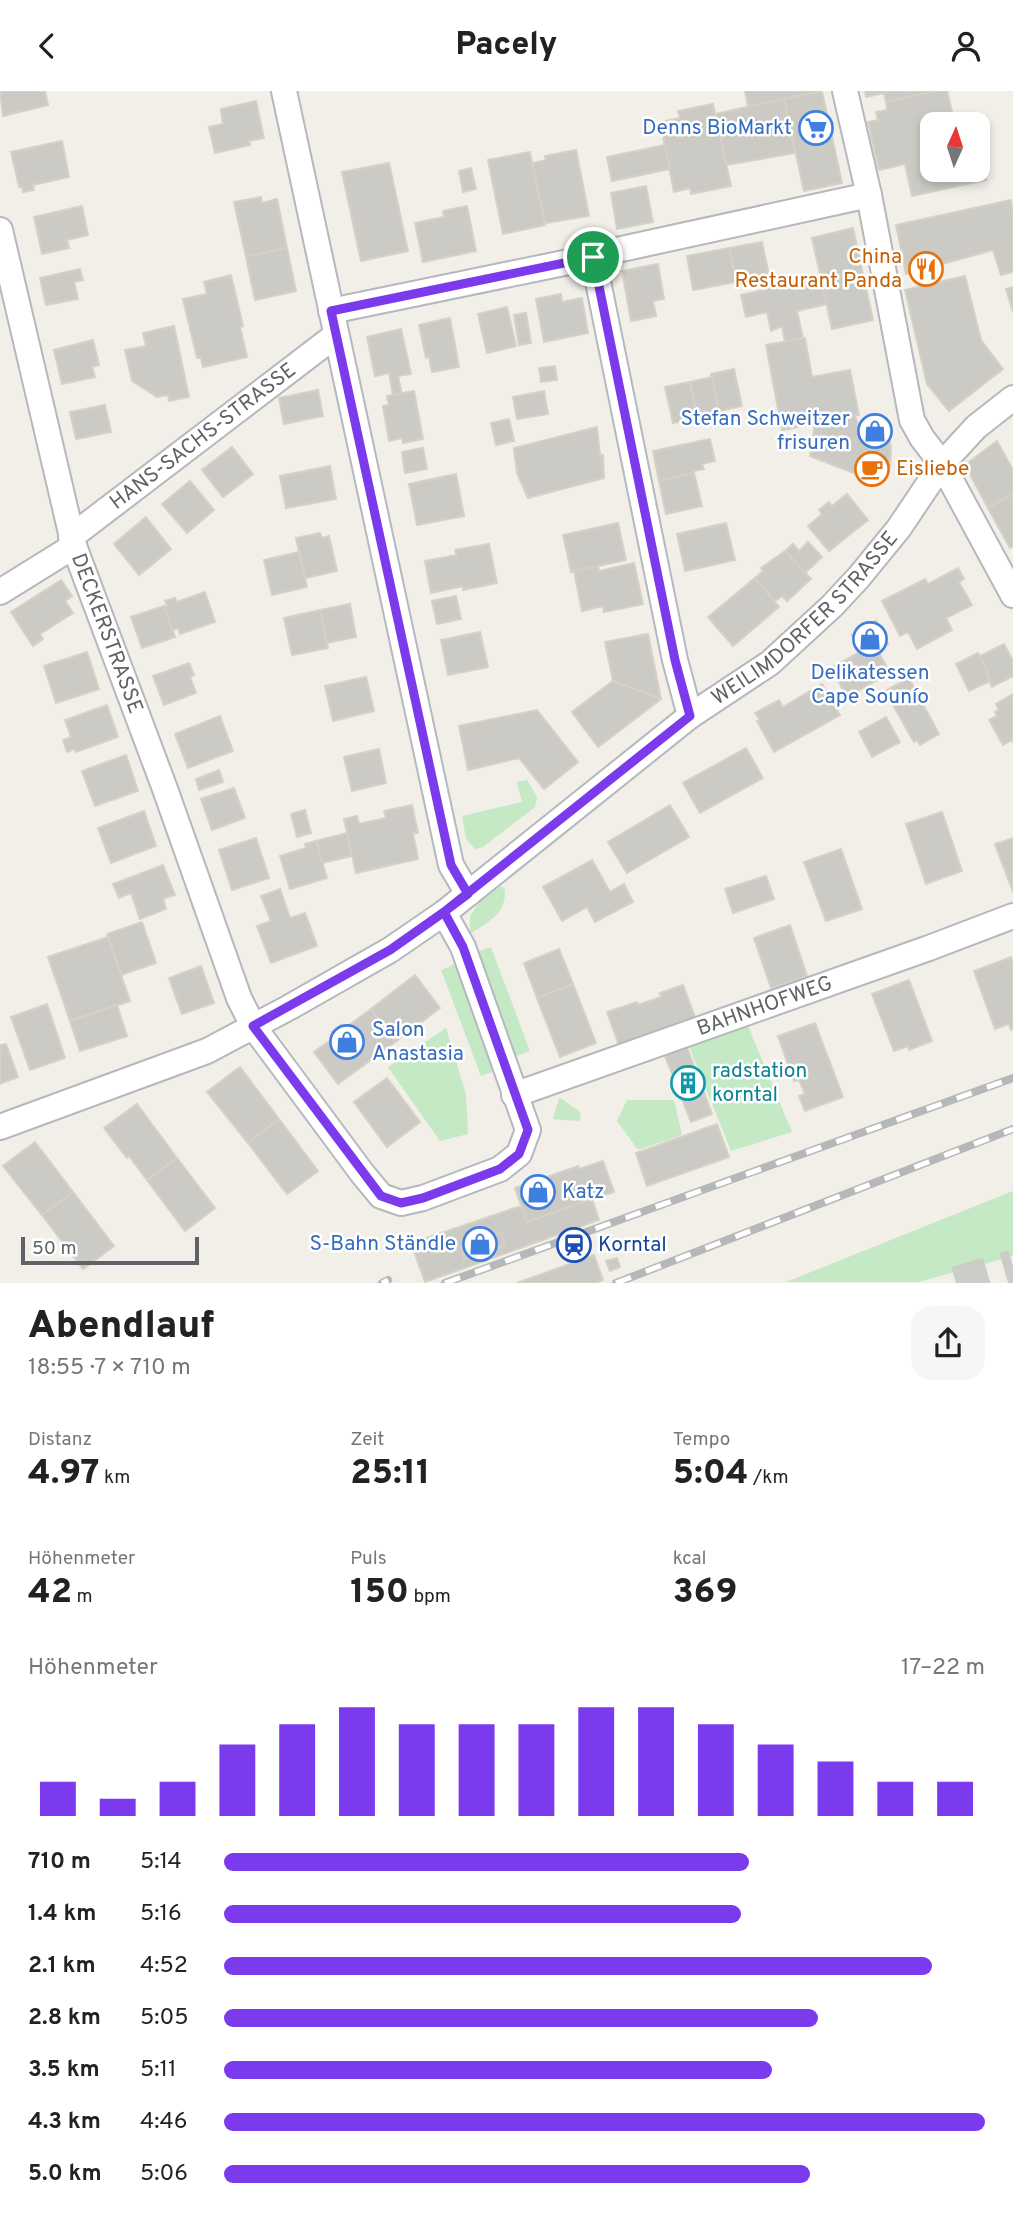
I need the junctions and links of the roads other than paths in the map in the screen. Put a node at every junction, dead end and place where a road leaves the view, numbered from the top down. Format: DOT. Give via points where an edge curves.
graph roads {
  1 [pos="284,91"];
  2 [pos="845,91"];
  3 [pos="869,195"];
  4 [pos="2,245"];
  5 [pos="593,257"];
  6 [pos="333,323"];
  7 [pos="1013,398"];
  8 [pos="942,464"];
  9 [pos="73,541"];
  10 [pos="0,592"];
  11 [pos="1013,595"];
  12 [pos="690,716"];
  13 [pos="468,894"];
  14 [pos="444,912"];
  15 [pos="1013,916"];
  16 [pos="253,1026"];
  17 [pos="514,1095"];
  18 [pos="0,1127"];
  1 -- 6 [label="street"];
  2 -- 3 [label="street"];
  3 -- 5 [label="street, HANS-SACHS-STRASSE"];
  3 -- 8 [label="street" via="912,420"];
  4 -- 9 [label="street, DECKERSTRASSE"];
  5 -- 6 [label="street, HANS-SACHS-STRASSE"];
  5 -- 12 [label="street"];
  6 -- 9 [label="street, HANS-SACHS-STRASSE"];
  6 -- 13 [label="street" via="451,865"];
  7 -- 8 [label="street, WEILIMDORFER STRASSE" via="976,427"];
  8 -- 11 [label="street"];
  8 -- 12 [label="street, WEILIMDORFER STRASSE" via="880,554 832,606 770,663"];
  9 -- 10 [label="street, HANS-SACHS-STRASSE"];
  9 -- 16 [label="street, DECKERSTRASSE"];
  12 -- 13 [label="street, WEILIMDORFER STRASSE"];
  13 -- 14 [label="street, WEILIMDORFER STRASSE"];
  14 -- 16 [label="street, WEILIMDORFER STRASSE" via="390,950"];
  14 -- 17 [label="street, DECKERSTRASSE" via="463,947"];
  15 -- 17 [label="street, BAHNHOFWEG"];
  16 -- 17 [label="street, DECKERSTRASSE" via="374,1188 381,1196 401,1203 486,1175 519,1154 528,1130"];
  16 -- 18 [label="street, WEILIMDORFER STRASSE" via="206,1051"];
}
